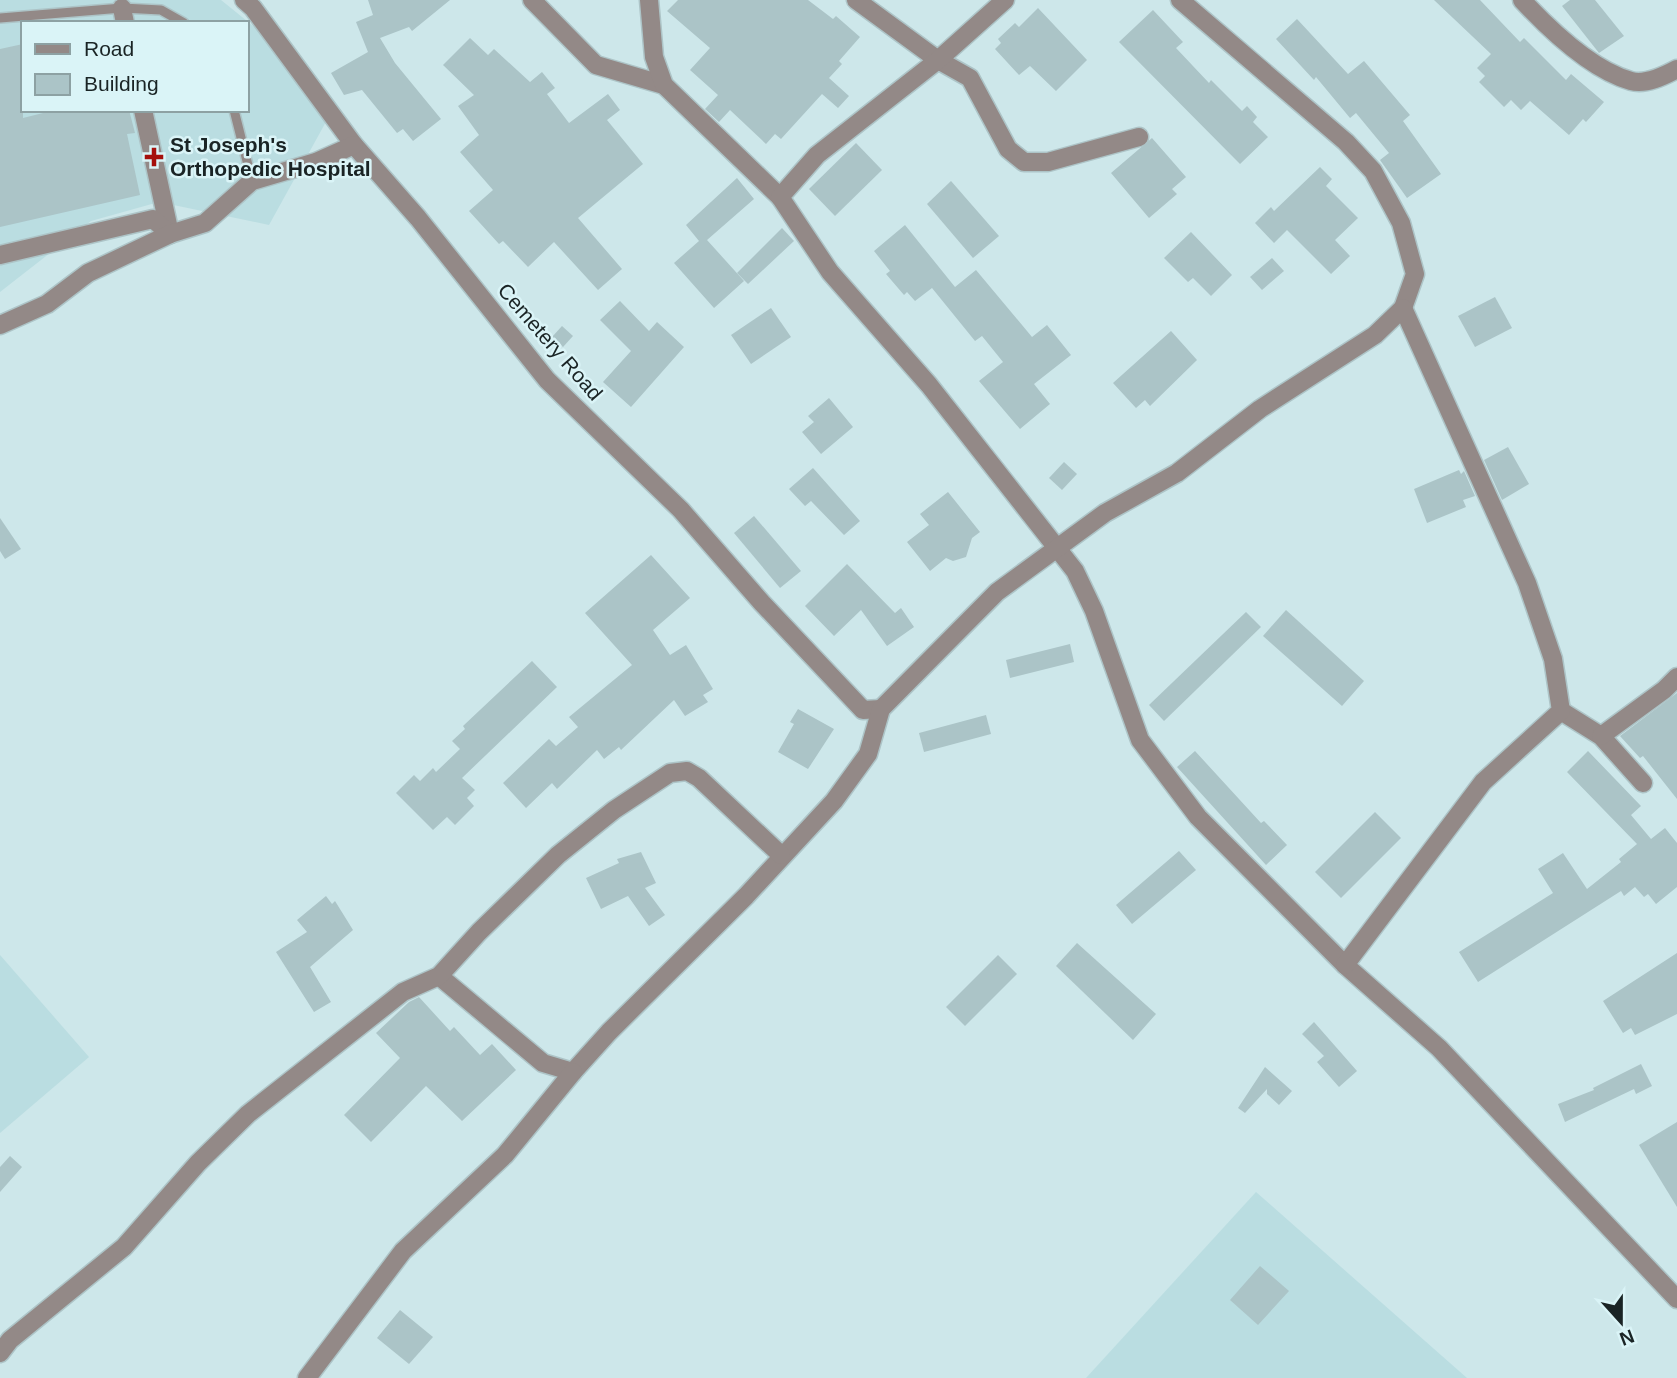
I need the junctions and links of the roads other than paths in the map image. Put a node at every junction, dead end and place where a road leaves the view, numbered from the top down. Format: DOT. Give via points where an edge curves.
graph roads {
  1 [pos="244,0"];
  2 [pos="532,0"];
  3 [pos="649,0"];
  4 [pos="856,0"];
  5 [pos="1005,0"];
  6 [pos="1180,0"];
  7 [pos="1522,0"];
  8 [pos="123,15"];
  9 [pos="0,18"];
  10 [pos="180,21"];
  11 [pos="937,60"];
  12 [pos="1677,68"];
  13 [pos="664,85"];
  14 [pos="144,112"];
  15 [pos="235,112"];
  16 [pos="1139,137"];
  17 [pos="354,145"];
  18 [pos="252,181"];
  19 [pos="780,197"];
  20 [pos="170,234"];
  21 [pos="0,255"];
  22 [pos="1403,308"];
  23 [pos="0,326"];
  24 [pos="1059,549"];
  25 [pos="1677,677"];
  26 [pos="881,709"];
  27 [pos="1561,711"];
  28 [pos="1601,736"];
  29 [pos="1643,783"];
  30 [pos="781,855"];
  31 [pos="1345,965"];
  32 [pos="439,976"];
  33 [pos="573,1072"];
  34 [pos="1677,1299"];
  35 [pos="0,1353"];
  36 [pos="307,1378"];
  1 -- 17 [label="street, Cemetery Road"];
  2 -- 13 [label="street" via="596,65"];
  3 -- 13 [label="street" via="654,57"];
  4 -- 11 [label="street"];
  5 -- 11 [label="street"];
  6 -- 22 [label="street" via="1346,142 1373,171 1401,223 1415,275"];
  7 -- 12 [label="street" via="1551,32 1633,82 1662,78"];
  8 -- 9 [label="lane"];
  8 -- 10 [label="lane" via="161,10"];
  11 -- 16 [label="street" via="970,78 1008,149 1024,162 1048,162"];
  11 -- 19 [label="street" via="817,155"];
  13 -- 19 [label="street"];
  14 -- 20 [label="street"];
  15 -- 18 [label="lane"];
  17 -- 18 [label="street"];
  17 -- 26 [label="street, Cemetery Road" via="547,380 681,510 863,710"];
  18 -- 20 [label="street" via="205,223"];
  19 -- 24 [label="street" via="830,272 929,385"];
  20 -- 21 [label="street" via="153,219"];
  20 -- 23 [label="street" via="88,273 47,304"];
  22 -- 24 [label="street" via="1375,335 1260,409 1177,473 1105,513"];
  22 -- 27 [label="street" via="1527,583 1553,659"];
  24 -- 26 [label="street" via="997,592"];
  24 -- 31 [label="street" via="1094,611 1140,740 1198,817"];
  25 -- 28 [label="street"];
  26 -- 30 [label="street" via="868,754 834,801"];
  27 -- 28 [label="street"];
  27 -- 31 [label="street" via="1483,782"];
  28 -- 29 [label="street"];
  30 -- 32 [label="street" via="699,778 687,771 670,773 558,855"];
  30 -- 33 [label="street" via="747,896"];
  31 -- 34 [label="street" via="1438,1048"];
  32 -- 33 [label="street" via="543,1063"];
  32 -- 35 [label="street" via="403,992 247,1114 124,1247"];
  33 -- 36 [label="street" via="505,1155 403,1251"];
}
